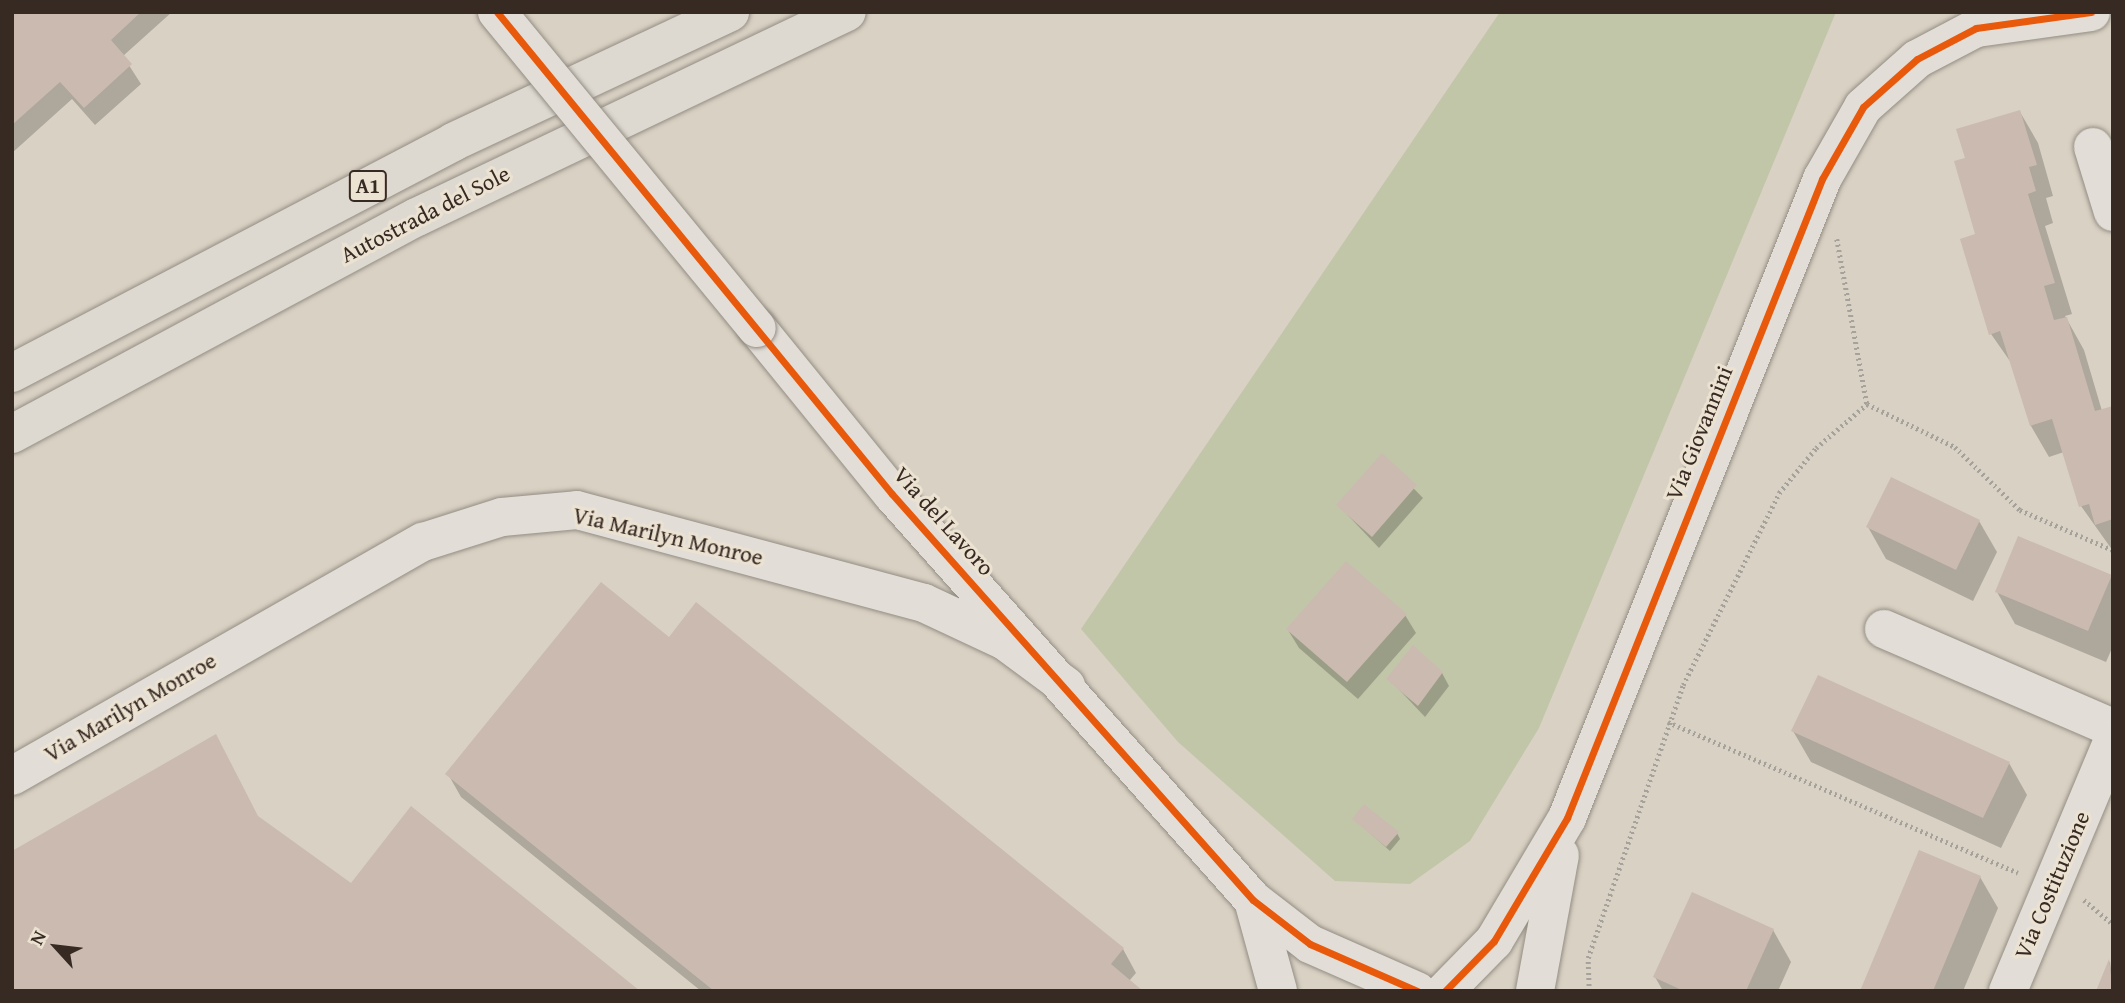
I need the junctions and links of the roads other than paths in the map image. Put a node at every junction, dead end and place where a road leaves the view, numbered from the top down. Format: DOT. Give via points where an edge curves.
graph roads {
  1 [pos="497,12"];
  2 [pos="730,12"];
  3 [pos="847,12"];
  4 [pos="2092,12"];
  5 [pos="2113,17"];
  6 [pos="2093,147"];
  7 [pos="2113,212"];
  8 [pos="12,373"];
  9 [pos="12,434"];
  10 [pos="1884,629"];
  11 [pos="1066,686"];
  12 [pos="2113,728"];
  13 [pos="2113,741"];
  14 [pos="12,776"];
  15 [pos="1567,818"];
  16 [pos="1252,900"];
  17 [pos="1278,991"];
  18 [pos="1417,991"];
  19 [pos="1445,991"];
  20 [pos="1535,991"];
  21 [pos="2008,991"];
  1 -- 11 [label="street, Via del Lavoro, bridge" via="892,494"];
  2 -- 8 [label="highway, A1" via="453,142"];
  3 -- 9 [label="highway, Autostrada del Sole / A1" via="417,217"];
  4 -- 5 [label="street, Via Giovannini"];
  4 -- 15 [label="street, Via Giovannini" via="1976,27 1917,59 1863,107 1822,179"];
  6 -- 7 [label="street"];
  10 -- 12 [label="street"];
  11 -- 14 [label="street, Via Marilyn Monroe" via="1005,641 924,603 577,510 502,517 423,542"];
  11 -- 16 [label="street, Via del Lavoro"];
  13 -- 21 [label="street, Via Costituzione"];
  15 -- 19 [label="street, Via Giovannini" via="1494,942"];
  15 -- 20 [label="street, Via Giovannini"];
  16 -- 17 [label="street, Via del Lavoro"];
  16 -- 18 [label="street, Via del Lavoro" via="1310,944"];
}
